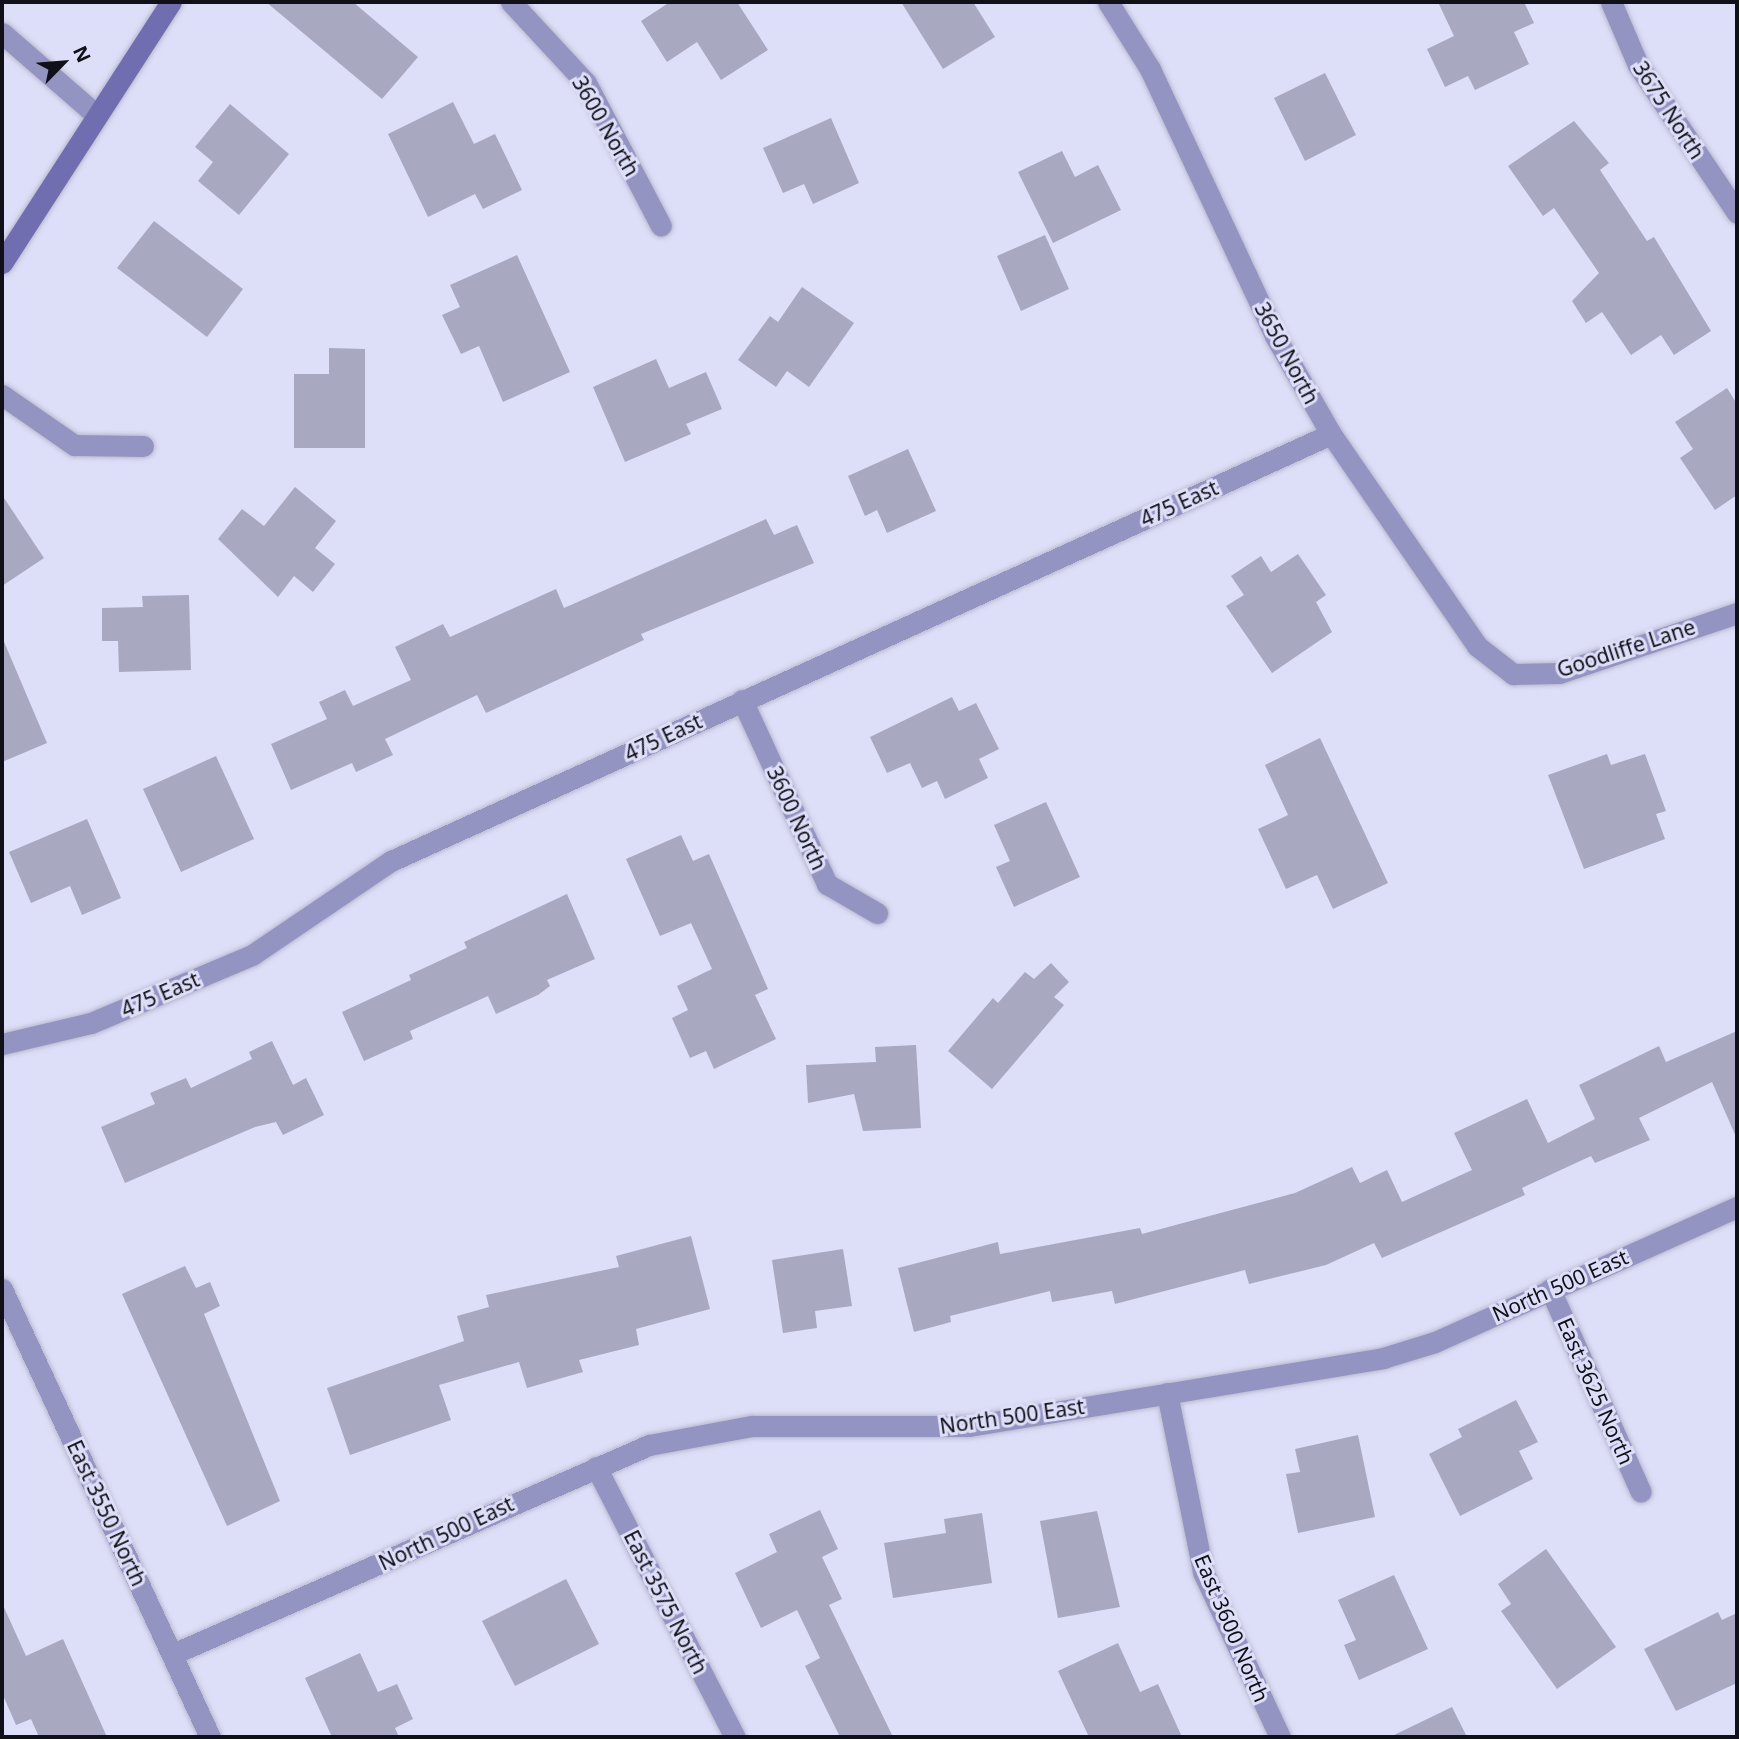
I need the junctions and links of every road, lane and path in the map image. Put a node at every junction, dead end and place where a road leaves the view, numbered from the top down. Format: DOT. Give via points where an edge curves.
graph roads {
  1 [pos="171,2"];
  2 [pos="511,2"];
  3 [pos="1108,2"];
  4 [pos="1611,2"];
  5 [pos="2,33"];
  6 [pos="94,113"];
  7 [pos="1737,213"];
  8 [pos="662,226"];
  9 [pos="2,263"];
  10 [pos="2,395"];
  11 [pos="1331,434"];
  12 [pos="143,446"];
  13 [pos="1737,613"];
  14 [pos="1513,674"];
  15 [pos="742,700"];
  16 [pos="877,913"];
  17 [pos="2,1044"];
  18 [pos="1737,1207"];
  19 [pos="2,1289"];
  20 [pos="1550,1289"];
  21 [pos="1167,1394"];
  22 [pos="596,1467"];
  23 [pos="1642,1492"];
  24 [pos="173,1654"];
  25 [pos="210,1737"];
  26 [pos="735,1737"];
  27 [pos="1280,1737"];
  1 -- 6 [label="street"];
  2 -- 8 [label="street, 3600 North" via="586,83"];
  3 -- 11 [label="street, 3650 North" via="1150,69 1275,336"];
  4 -- 7 [label="street, 3675 North" via="1638,65"];
  5 -- 6 [label="street"];
  6 -- 9 [label="street"];
  10 -- 12 [label="street" via="75,445"];
  11 -- 14 [label="street, 3650 North" via="1477,646"];
  11 -- 15 [label="street, 475 East"];
  13 -- 14 [label="street, Goodliffe Lane" via="1559,673"];
  15 -- 16 [label="street, 3600 North" via="827,884"];
  15 -- 17 [label="street, 475 East" via="391,861 251,955 91,1023"];
  18 -- 20 [label="street, North 500 East"];
  19 -- 24 [label="street, East 3550 North"];
  20 -- 21 [label="street, North 500 East" via="1383,1358"];
  20 -- 23 [label="street, East 3625 North"];
  21 -- 22 [label="street, North 500 East" via="969,1426 752,1426 649,1446"];
  21 -- 27 [label="street, East 3600 North" via="1203,1572"];
  22 -- 24 [label="street, North 500 East"];
  22 -- 26 [label="street, East 3575 North"];
  24 -- 25 [label="street, East 3550 North"];
}
